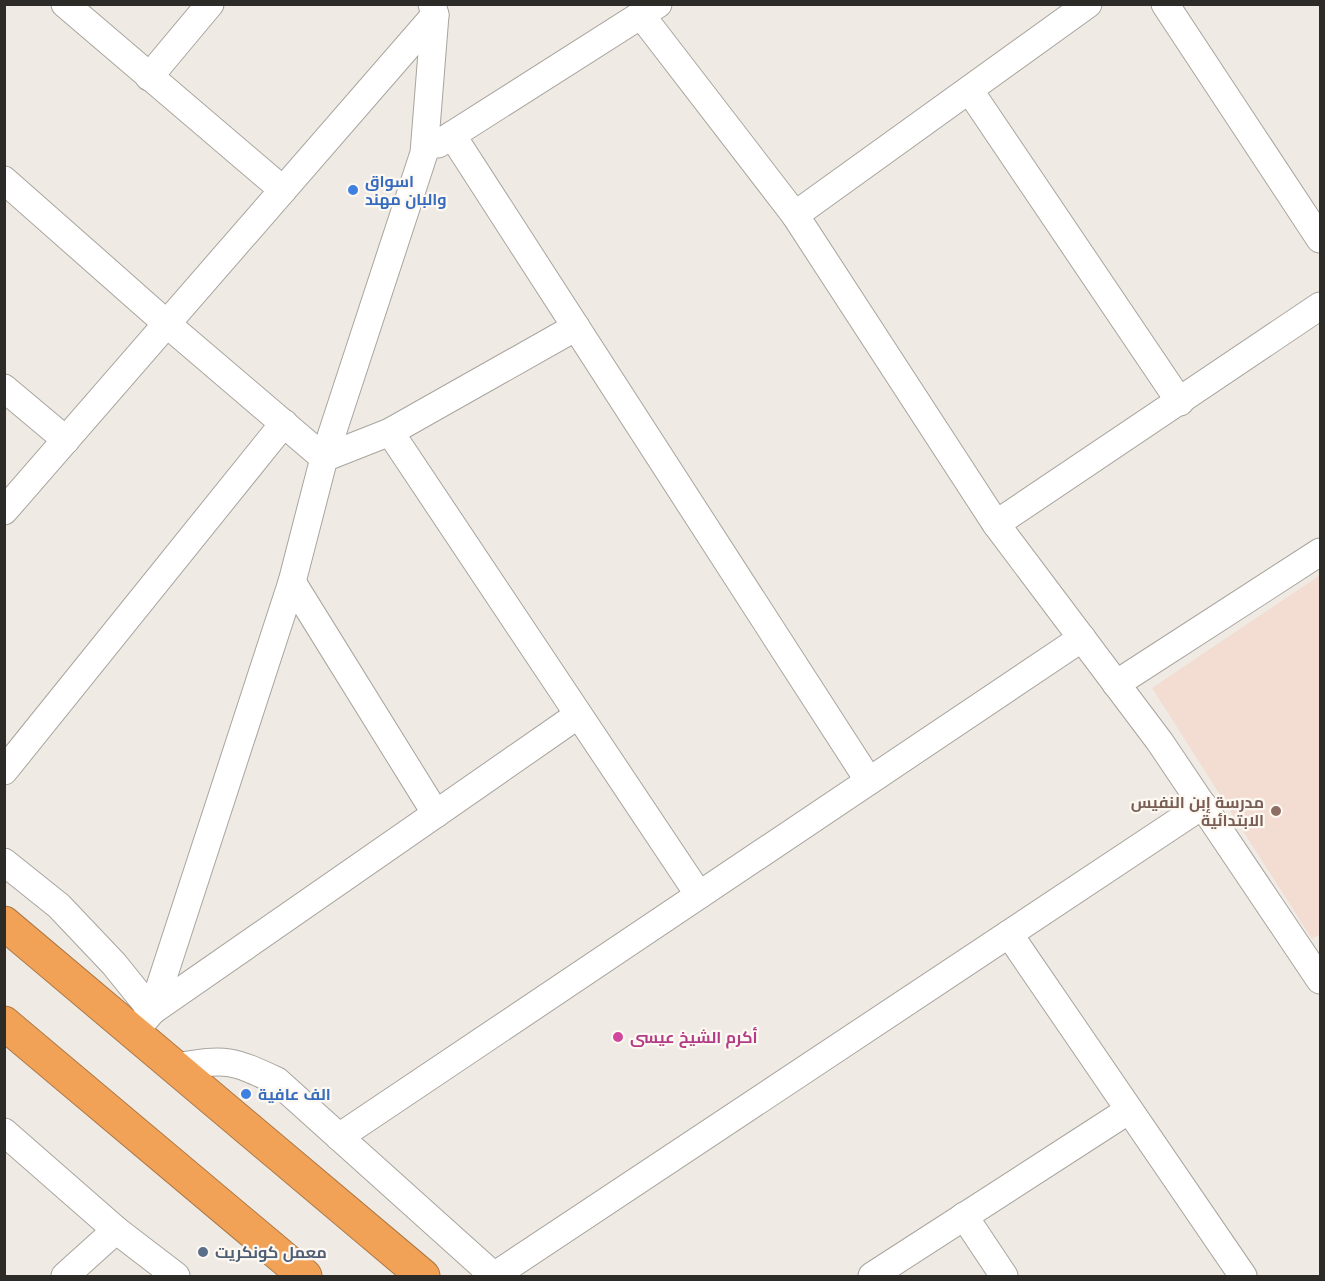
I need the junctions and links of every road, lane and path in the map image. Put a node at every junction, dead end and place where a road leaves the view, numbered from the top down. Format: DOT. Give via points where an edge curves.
graph roads {
  1 [pos="65,4"];
  2 [pos="210,4"];
  3 [pos="1088,4"];
  4 [pos="1165,4"];
  5 [pos="434,10"];
  6 [pos="649,10"];
  7 [pos="149,77"];
  8 [pos="970,91"];
  9 [pos="452,135"];
  10 [pos="424,153"];
  11 [pos="4,180"];
  12 [pos="284,190"];
  13 [pos="795,215"];
  14 [pos="1320,239"];
  15 [pos="1320,306"];
  16 [pos="167,324"];
  17 [pos="576,327"];
  18 [pos="4,388"];
  19 [pos="1180,402"];
  20 [pos="284,423"];
  21 [pos="390,432"];
  22 [pos="66,440"];
  23 [pos="324,458"];
  24 [pos="4,511"];
  25 [pos="996,524"];
  26 [pos="1320,552"];
  27 [pos="292,582"];
  28 [pos="1082,638"];
  29 [pos="1116,684"];
  30 [pos="578,715"];
  31 [pos="4,771"];
  32 [pos="869,781"];
  33 [pos="1203,805"];
  34 [pos="436,814"];
  35 [pos="4,862"];
  36 [pos="699,895"];
  37 [pos="4,922"];
  38 [pos="1009,934"];
  39 [pos="1316,963"];
  40 [pos="144,1021"];
  41 [pos="4,1023"];
  42 [pos="177,1067"];
  43 [pos="1129,1110"];
  44 [pos="4,1132"];
  45 [pos="339,1137"];
  46 [pos="964,1216"];
  47 [pos="116,1230"];
  48 [pos="65,1276"];
  49 [pos="176,1276"];
  50 [pos="305,1276"];
  51 [pos="423,1276"];
  52 [pos="494,1276"];
  53 [pos="872,1276"];
  54 [pos="1004,1276"];
  55 [pos="1243,1276"];
  1 -- 7 [label="street"];
  2 -- 7 [label="street"];
  3 -- 8 [label="street"];
  4 -- 14 [label="street"];
  5 -- 10 [label="street"];
  5 -- 12 [label="street"];
  6 -- 9 [label="street"];
  6 -- 13 [label="street"];
  7 -- 12 [label="street"];
  8 -- 13 [label="street"];
  8 -- 19 [label="street"];
  9 -- 10 [label="street"];
  9 -- 17 [label="street"];
  10 -- 23 [label="street"];
  11 -- 16 [label="street"];
  12 -- 16 [label="street"];
  13 -- 25 [label="street"];
  15 -- 19 [label="street"];
  16 -- 20 [label="street"];
  16 -- 22 [label="street"];
  17 -- 21 [label="street"];
  17 -- 32 [label="street"];
  18 -- 22 [label="street"];
  19 -- 25 [label="street"];
  20 -- 23 [label="street"];
  20 -- 31 [label="street"];
  21 -- 23 [label="street"];
  21 -- 30 [label="street"];
  22 -- 24 [label="street"];
  23 -- 27 [label="street"];
  25 -- 28 [label="street"];
  26 -- 29 [label="street"];
  27 -- 34 [label="street"];
  27 -- 40 [label="street"];
  28 -- 29 [label="street"];
  28 -- 32 [label="street"];
  29 -- 33 [label="street"];
  30 -- 34 [label="street"];
  30 -- 36 [label="street"];
  32 -- 36 [label="street"];
  33 -- 38 [label="street"];
  33 -- 39 [label="street"];
  34 -- 40 [label="street"];
  35 -- 40 [label="street" via="59,906 114,964"];
  36 -- 45 [label="street"];
  37 -- 40 [label="highway"];
  38 -- 43 [label="street"];
  38 -- 52 [label="street"];
  40 -- 42 [label="highway"];
  41 -- 50 [label="highway"];
  42 -- 45 [label="street" via="218,1060 244,1065 277,1081"];
  42 -- 51 [label="highway"];
  43 -- 46 [label="street"];
  43 -- 55 [label="street"];
  44 -- 47 [label="street"];
  45 -- 52 [label="street"];
  46 -- 53 [label="street"];
  46 -- 54 [label="street"];
  47 -- 48 [label="street"];
  47 -- 49 [label="street"];
}
